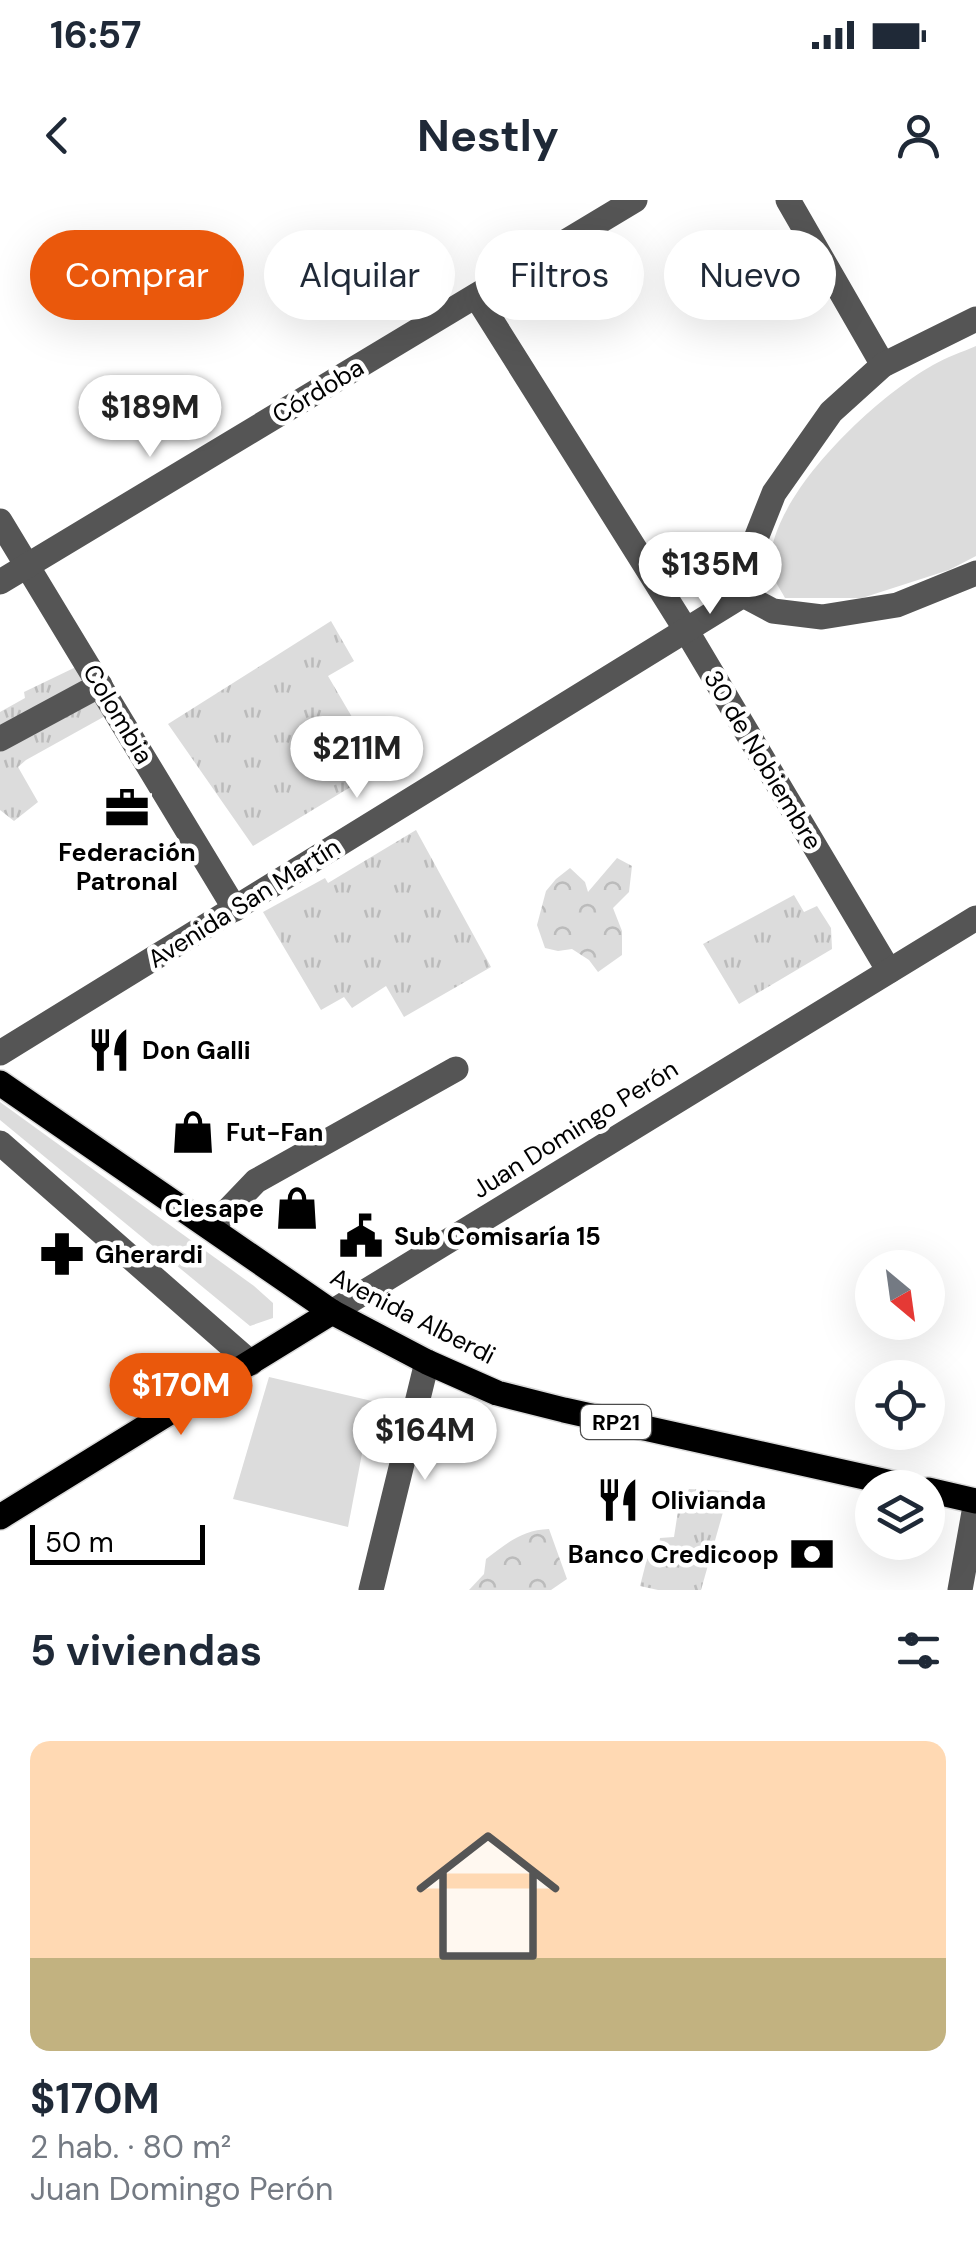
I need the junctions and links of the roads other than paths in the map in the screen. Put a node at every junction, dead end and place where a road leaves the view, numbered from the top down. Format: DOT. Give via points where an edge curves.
graph roads {
  1 [pos="635,200"];
  2 [pos="788,200"];
  3 [pos="585,230"];
  4 [pos="475,297"];
  5 [pos="976,319"];
  6 [pos="491,320"];
  7 [pos="884,365"];
  8 [pos="0,520"];
  9 [pos="28,565"];
  10 [pos="976,573"];
  11 [pos="0,582"];
  12 [pos="742,594"];
  13 [pos="686,630"];
  14 [pos="100,685"];
  15 [pos="0,739"];
  16 [pos="234,908"];
  17 [pos="976,918"];
  18 [pos="889,972"];
  19 [pos="0,1053"];
  20 [pos="456,1070"];
  21 [pos="0,1083"];
  22 [pos="0,1143"];
  23 [pos="210,1228"];
  24 [pos="332,1312"];
  25 [pos="427,1362"];
  26 [pos="250,1363"];
  27 [pos="855,1475"];
  28 [pos="945,1494"];
  29 [pos="976,1501"];
  30 [pos="0,1517"];
  31 [pos="971,1562"];
  32 [pos="370,1590"];
  33 [pos="960,1590"];
  1 -- 3 [label="street, Córdoba"];
  2 -- 7 [label="street"];
  4 -- 9 [label="street, Córdoba"];
  5 -- 7 [label="street"];
  6 -- 13 [label="street, 30 de Nobiembre"];
  7 -- 12 [label="street" via="832,412 774,493"];
  8 -- 9 [label="street, Colombia"];
  9 -- 11 [label="street, Córdoba"];
  9 -- 14 [label="street, Colombia"];
  10 -- 12 [label="street" via="897,605 822,616 774,611"];
  12 -- 13 [label="street, Avenida San Martín"];
  13 -- 16 [label="street, Avenida San Martín"];
  13 -- 18 [label="street, 30 de Nobiembre"];
  14 -- 15 [label="street"];
  14 -- 16 [label="street, Colombia"];
  16 -- 19 [label="street, Avenida San Martín"];
  17 -- 18 [label="street, Juan Domingo Perón"];
  18 -- 24 [label="street, Juan Domingo Perón"];
  20 -- 23 [label="street" via="256,1181"];
  21 -- 23 [label="main road, Avenida Alberdi / RP21"];
  22 -- 26 [label="street"];
  23 -- 24 [label="main road, Avenida Alberdi / RP21"];
  24 -- 25 [label="main road, Avenida Alberdi / RP21"];
  24 -- 26 [label="main road, Juan Domingo Perón"];
  25 -- 27 [label="main road, Avenida Alberdi / RP21" via="497,1392 564,1410"];
  25 -- 32 [label="street"];
  26 -- 30 [label="main road, Juan Domingo Perón"];
  28 -- 29 [label="main road"];
  29 -- 31 [label="street"];
  31 -- 33 [label="street"];
}
